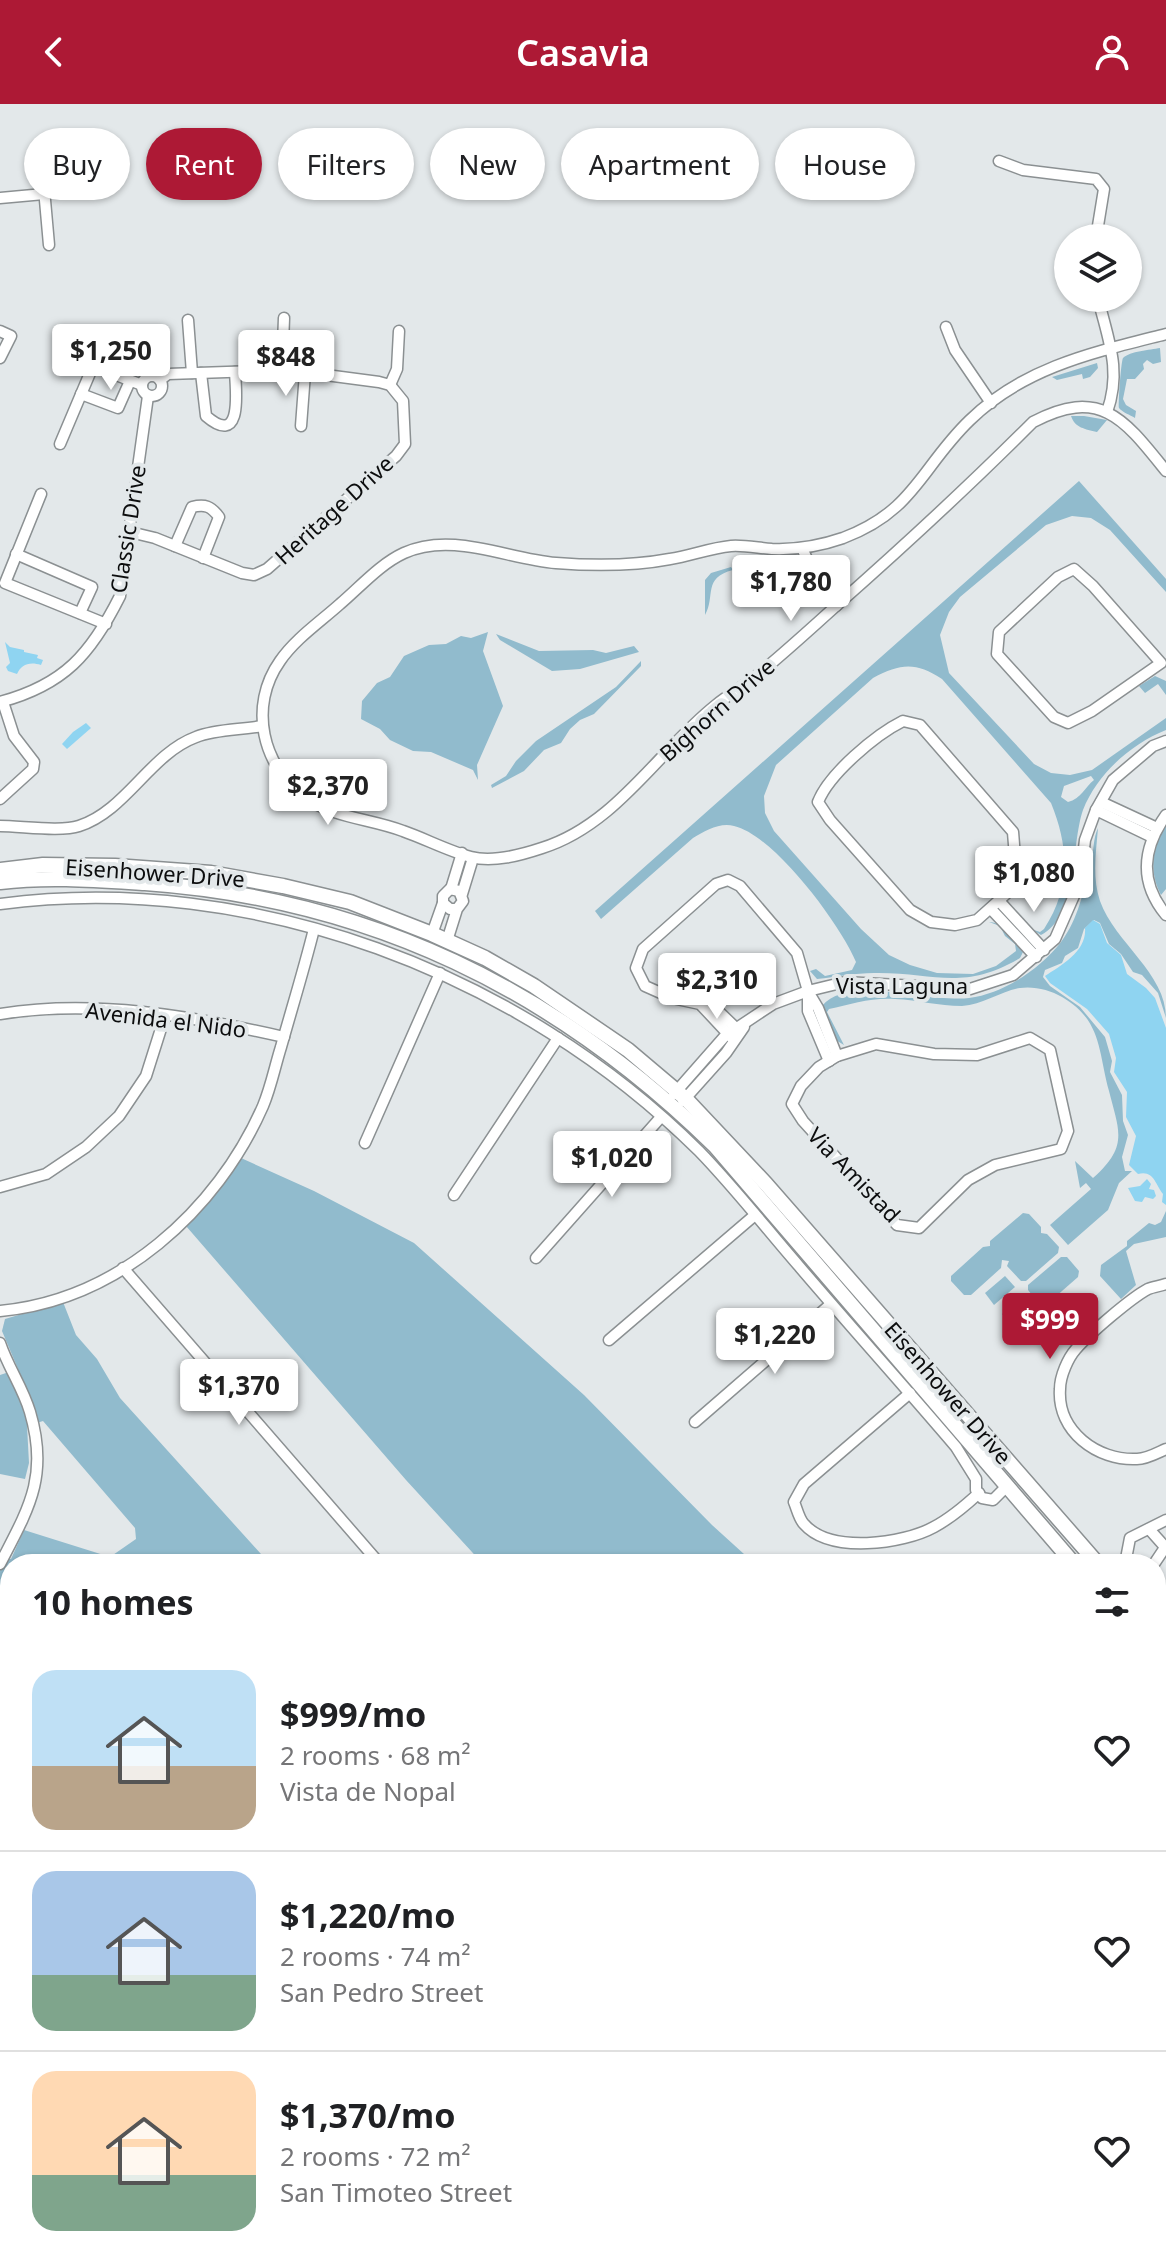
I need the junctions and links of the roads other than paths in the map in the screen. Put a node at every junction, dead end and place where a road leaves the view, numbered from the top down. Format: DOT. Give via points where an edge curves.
graph roads {
  1 [pos="999,161"];
  2 [pos="24,196"];
  3 [pos="0,198"];
  4 [pos="45,200"];
  5 [pos="1098,224"];
  6 [pos="49,245"];
  7 [pos="1101,312"];
  8 [pos="284,318"];
  9 [pos="188,320"];
  10 [pos="946,327"];
  11 [pos="0,331"];
  12 [pos="399,331"];
  13 [pos="1166,334"];
  14 [pos="1110,348"];
  15 [pos="0,358"];
  16 [pos="282,370"];
  17 [pos="235,372"];
  18 [pos="197,373"];
  19 [pos="305,373"];
  20 [pos="160,380"];
  21 [pos="130,381"];
  22 [pos="142,385"];
  23 [pos="390,385"];
  24 [pos="81,394"];
  25 [pos="148,396"];
  26 [pos="991,403"];
  27 [pos="1104,411"];
  28 [pos="301,426"];
  29 [pos="60,444"];
  30 [pos="1166,471"];
  31 [pos="41,494"];
  32 [pos="130,532"];
  33 [pos="175,546"];
  34 [pos="802,548"];
  35 [pos="16,554"];
  36 [pos="203,558"];
  37 [pos="836,606"];
  38 [pos="80,613"];
  39 [pos="106,624"];
  40 [pos="1164,666"];
  41 [pos="1,702"];
  42 [pos="262,726"];
  43 [pos="1166,741"];
  44 [pos="0,799"];
  45 [pos="1099,806"];
  46 [pos="1166,815"];
  47 [pos="0,826"];
  48 [pos="1155,833"];
  49 [pos="462,853"];
  50 [pos="473,858"];
  51 [pos="0,870"];
  52 [pos="0,882"];
  53 [pos="457,892"];
  54 [pos="443,903"];
  55 [pos="0,904"];
  56 [pos="996,905"];
  57 [pos="457,909"];
  58 [pos="1166,915"];
  59 [pos="362,925"];
  60 [pos="314,929"];
  61 [pos="432,934"];
  62 [pos="447,941"];
  63 [pos="1040,953"];
  64 [pos="440,973"];
  65 [pos="808,991"];
  66 [pos="0,1014"];
  67 [pos="165,1016"];
  68 [pos="737,1031"];
  69 [pos="284,1037"];
  70 [pos="558,1038"];
  71 [pos="833,1058"];
  72 [pos="677,1100"];
  73 [pos="661,1117"];
  74 [pos="365,1143"];
  75 [pos="0,1187"];
  76 [pos="454,1195"];
  77 [pos="755,1215"];
  78 [pos="536,1258"];
  79 [pos="123,1268"];
  80 [pos="1166,1284"];
  81 [pos="831,1304"];
  82 [pos="0,1311"];
  83 [pos="609,1340"];
  84 [pos="0,1343"];
  85 [pos="910,1393"];
  86 [pos="695,1422"];
  87 [pos="1166,1449"];
  88 [pos="1008,1485"];
  89 [pos="979,1493"];
  90 [pos="1166,1520"];
  91 [pos="1149,1529"];
  92 [pos="1166,1547"];
  93 [pos="5,1554"];
  94 [pos="371,1554"];
  95 [pos="1066,1554"];
  96 [pos="1089,1554"];
  97 [pos="1127,1554"];
  1 -- 5 [label="street" via="1023,170 1096,179 1104,189"];
  2 -- 3 [label="street"];
  4 -- 6 [label="street"];
  7 -- 14 [label="street"];
  8 -- 16 [label="street"];
  9 -- 18 [label="street"];
  10 -- 26 [label="street"];
  11 -- 15 [label="street" via="11,336"];
  12 -- 23 [label="street" via="397,369"];
  13 -- 14 [label="street"];
  14 -- 26 [label="street" via="1046,368"];
  14 -- 27 [label="street" via="1115,392"];
  16 -- 17 [label="street"];
  16 -- 19 [label="street"];
  17 -- 18 [label="street"];
  17 -- 18 [label="street" via="237,412 223,424 206,416"];
  18 -- 20 [label="street" via="168,374"];
  19 -- 23 [label="street"];
  19 -- 28 [label="street"];
  20 -- 22 [label="street" via="150,376"];
  20 -- 25 [label="street" via="160,393"];
  21 -- 22 [label="street"];
  21 -- 24 [label="street" via="118,408"];
  21 -- 24 [label="street" via="93,366"];
  22 -- 25 [label="street"];
  23 -- 36 [label="street, Heritage Drive" via="403,401 405,444 396,456 267,569 242,573"];
  24 -- 29 [label="street"];
  25 -- 32 [label="street, Classic Drive"];
  26 -- 34 [label="street" via="953,438 915,490 891,512 860,531"];
  27 -- 30 [label="street" via="1126,423"];
  27 -- 37 [label="street, Bighorn Drive" via="1076,406 1033,422"];
  31 -- 35 [label="street"];
  32 -- 33 [label="street, Heritage Drive"];
  32 -- 39 [label="street, Classic Drive" via="120,596"];
  33 -- 36 [label="street, Heritage Drive"];
  33 -- 36 [label="street" via="192,507 213,508 219,517"];
  34 -- 37 [label="street" via="820,588"];
  34 -- 42 [label="street" via="736,546 672,559 596,565 521,559 454,544 406,551 282,657 264,696"];
  35 -- 38 [label="street" via="92,587"];
  35 -- 38 [label="street" via="5,583"];
  37 -- 50 [label="street, Bighorn Drive" via="716,705 580,832 509,857"];
  38 -- 39 [label="street"];
  39 -- 41 [label="street, Classic Drive" via="71,669"];
  40 -- 40 [label="street" via="1074,569 1058,577 999,632 997,654 1054,717 1068,723"];
  41 -- 44 [label="street, Classic Drive" via="14,736 34,762 33,769"];
  42 -- 47 [label="street" via="195,737 81,826"];
  42 -- 49 [label="street, Bighorn Drive" via="274,764 309,800"];
  43 -- 45 [label="street, Vista Laguna" via="1113,780"];
  45 -- 48 [label="street"];
  45 -- 63 [label="street, Vista Laguna" via="1085,840 1080,882 1055,939"];
  46 -- 48 [label="street"];
  48 -- 58 [label="street" via="1145,868"];
  49 -- 50 [label="street, Bighorn Drive"];
  49 -- 53 [label="street"];
  50 -- 53 [label="street"];
  51 -- 61 [label="main road, Eisenhower Drive" via="115,866 211,873 350,902"];
  52 -- 59 [label="main road, Eisenhower Drive" via="99,880 194,886"];
  53 -- 54 [label="street" via="444,893"];
  53 -- 57 [label="street" via="462,905"];
  54 -- 57 [label="street"];
  54 -- 61 [label="street"];
  55 -- 60 [label="street, Eisenhower Drive" via="159,901"];
  56 -- 56 [label="street" via="1016,870 1013,832 920,725 903,721 886,729 824,787 818,802 824,811 910,910 931,922 955,925 977,920"];
  56 -- 63 [label="street"];
  57 -- 62 [label="street"];
  59 -- 62 [label="main road" via="382,923 433,942"];
  59 -- 72 [label="main road, Eisenhower Drive" via="428,948 520,995"];
  60 -- 64 [label="street, Eisenhower Drive"];
  60 -- 69 [label="street"];
  61 -- 62 [label="main road, Eisenhower Drive"];
  62 -- 72 [label="main road, Eisenhower Drive" via="587,1020"];
  63 -- 65 [label="street, Vista Laguna" via="1013,975 970,989 845,982"];
  64 -- 70 [label="street, Eisenhower Drive"];
  64 -- 74 [label="street"];
  65 -- 68 [label="street, Vista Laguna" via="773,1004"];
  65 -- 68 [label="street" via="797,953 740,886 728,880 716,884 643,949 636,968 645,986 702,1006"];
  65 -- 71 [label="street"];
  66 -- 67 [label="street, Avenida el Nido" via="99,1009"];
  67 -- 69 [label="street, Avenida el Nido"];
  67 -- 75 [label="street" via="146,1076 119,1116 46,1174"];
  68 -- 72 [label="street, Vista Laguna"];
  69 -- 79 [label="street" via="264,1103 241,1150 173,1232"];
  70 -- 73 [label="street, Eisenhower Drive"];
  70 -- 76 [label="street"];
  71 -- 71 [label="street, Via Amistad" via="801,1086 792,1104 897,1225 919,1228 968,1180 995,1165 1061,1149 1068,1131 1050,1050 1030,1038 977,1055 876,1044"];
  72 -- 88 [label="main road, Eisenhower Drive"];
  72 -- 96 [label="main road, Eisenhower Drive" via="766,1184"];
  73 -- 77 [label="street, Eisenhower Drive"];
  73 -- 78 [label="street"];
  77 -- 81 [label="street, Eisenhower Drive"];
  77 -- 83 [label="street"];
  79 -- 82 [label="street" via="75,1293"];
  79 -- 94 [label="street"];
  80 -- 87 [label="street" via="1148,1289 1075,1350 1060,1388 1068,1423 1096,1452 1141,1459"];
  81 -- 85 [label="street, Eisenhower Drive"];
  81 -- 86 [label="street"];
  84 -- 93 [label="street" via="30,1410 40,1458 30,1507"];
  85 -- 89 [label="street, Eisenhower Drive" via="956,1447"];
  85 -- 89 [label="street" via="804,1484 794,1502 803,1524 823,1538 899,1541 932,1529"];
  88 -- 89 [label="street, Eisenhower Drive" via="993,1500"];
  88 -- 95 [label="main road, Eisenhower Drive"];
  90 -- 91 [label="street"];
  91 -- 92 [label="street"];
  91 -- 97 [label="street" via="1130,1538"];
}
